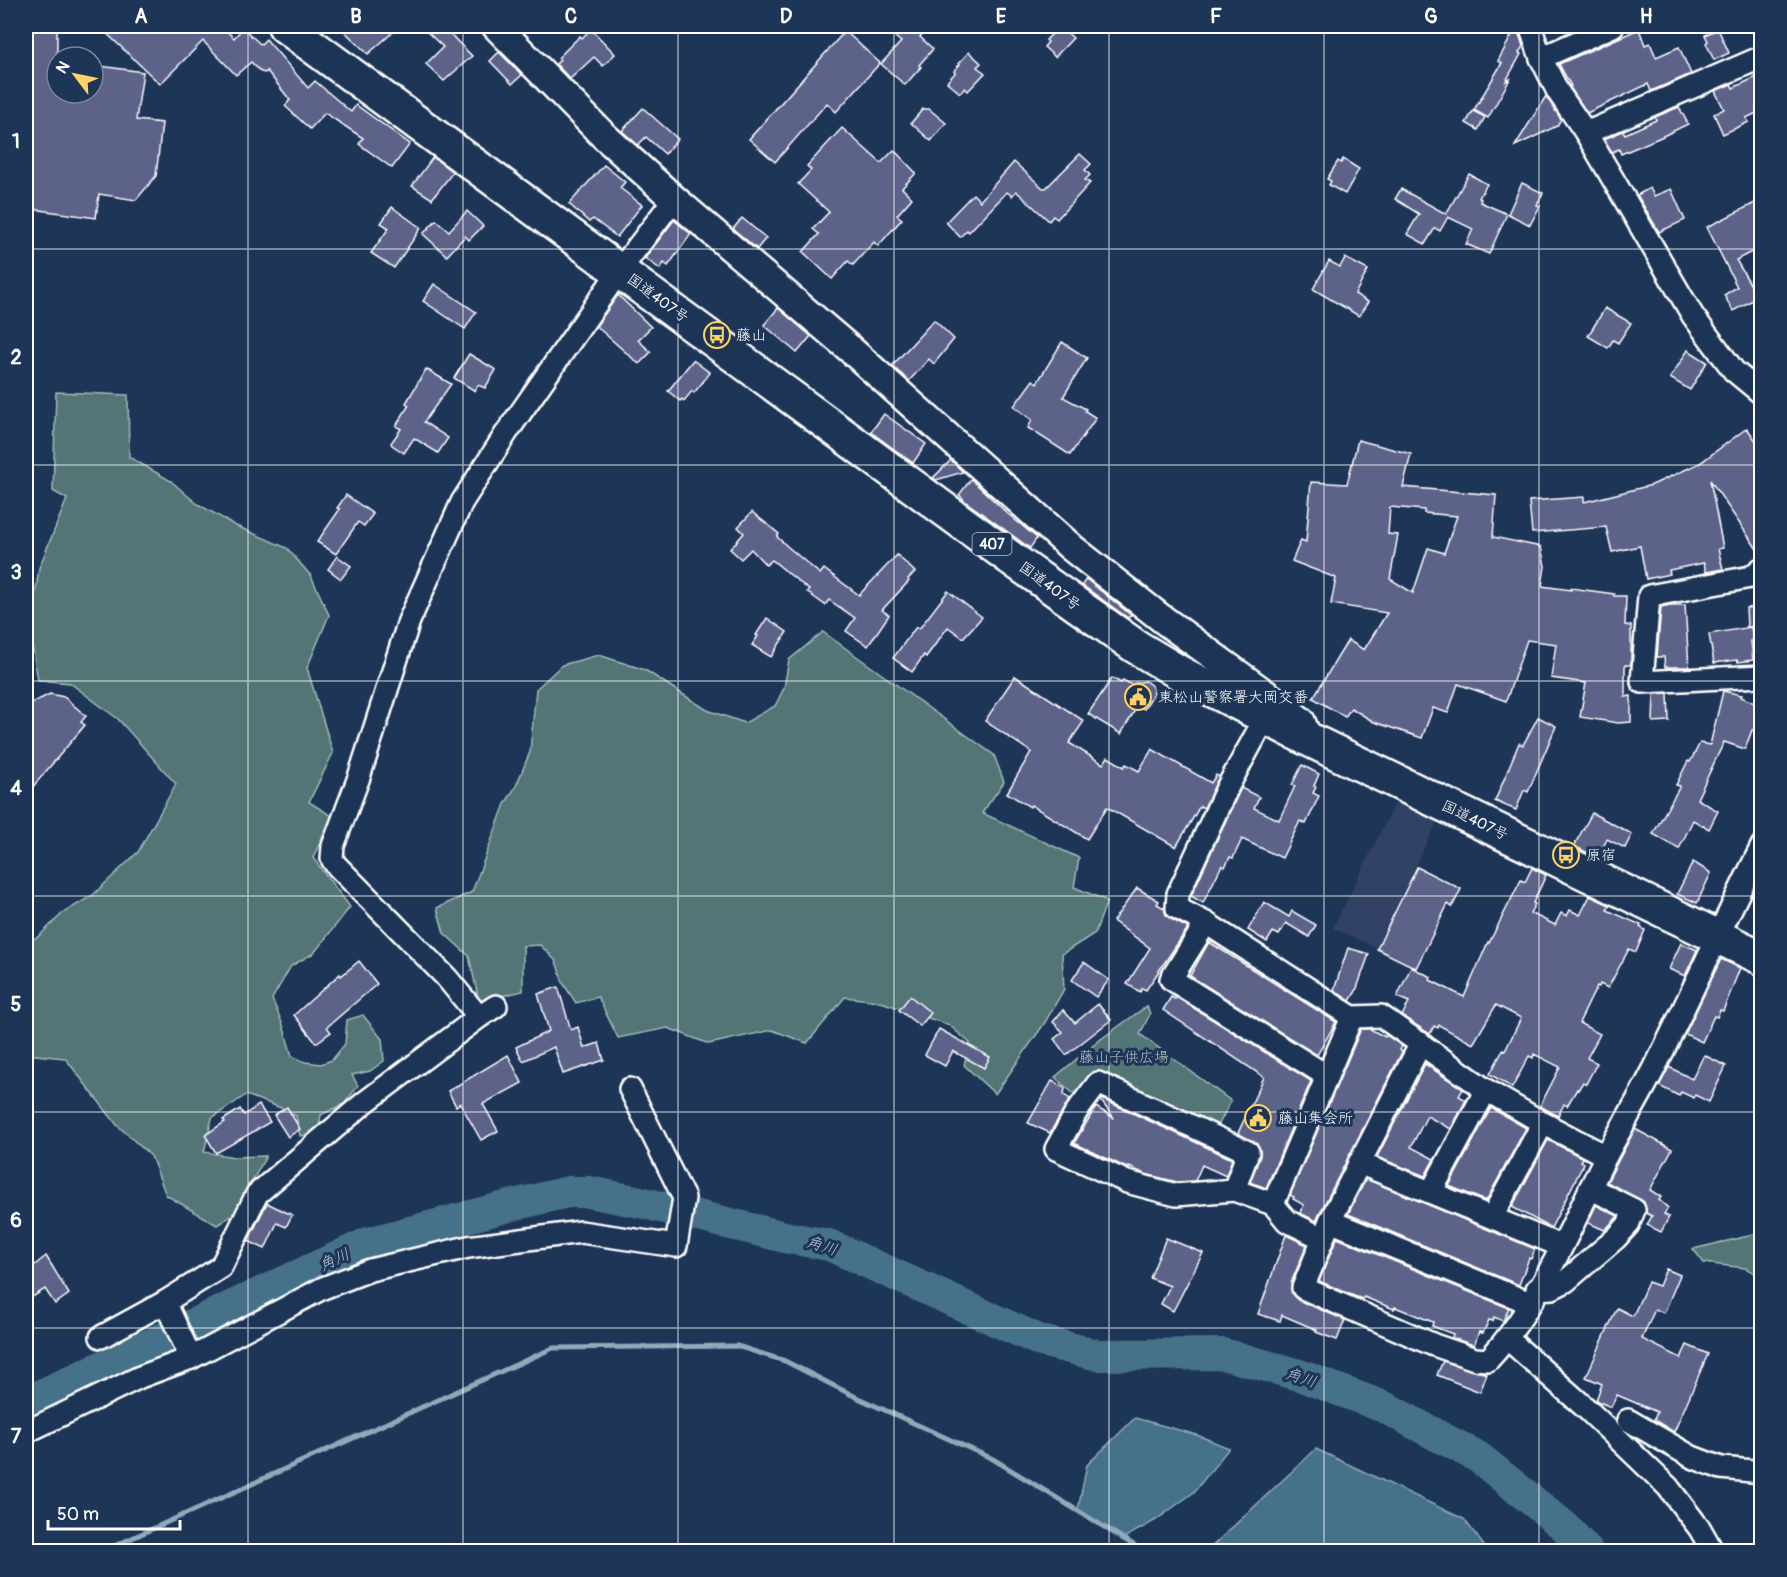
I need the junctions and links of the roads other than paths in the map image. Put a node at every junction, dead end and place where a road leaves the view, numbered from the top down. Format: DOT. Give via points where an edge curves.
graph roads {
  1 [pos="285,26"];
  2 [pos="496,26"];
  3 [pos="1530,26"];
  4 [pos="1612,26"];
  5 [pos="1761,57"];
  6 [pos="1540,58"];
  7 [pos="1586,133"];
  8 [pos="674,199"];
  9 [pos="620,270"];
  10 [pos="1761,394"];
  11 [pos="1761,568"];
  12 [pos="1761,676"];
  13 [pos="1265,718"];
  14 [pos="1308,739"];
  15 [pos="1761,846"];
  16 [pos="1206,923"];
  17 [pos="1716,936"];
  18 [pos="1761,958"];
  19 [pos="1352,1017"];
  20 [pos="1421,1043"];
  21 [pos="1327,1076"];
  22 [pos="630,1089"];
  23 [pos="1486,1090"];
  24 [pos="1543,1123"];
  25 [pos="1606,1156"];
  26 [pos="1359,1163"];
  27 [pos="1590,1188"];
  28 [pos="1234,1190"];
  29 [pos="1431,1192"];
  30 [pos="1273,1204"];
  31 [pos="1492,1217"];
  32 [pos="1326,1230"];
  33 [pos="1561,1246"];
  34 [pos="1534,1296"];
  35 [pos="165,1302"];
  36 [pos="101,1337"];
  37 [pos="1508,1339"];
  38 [pos="191,1358"];
  39 [pos="1628,1420"];
  40 [pos="26,1432"];
  41 [pos="1761,1472"];
  42 [pos="1713,1551"];
  1 -- 9 [label="highway, 国道407号 / 407"];
  2 -- 8 [label="street" via="603,135"];
  3 -- 6 [label="street"];
  4 -- 6 [label="street"];
  5 -- 7 [label="street"];
  6 -- 7 [label="street"];
  7 -- 10 [label="street" via="1693,316 1734,371"];
  8 -- 9 [label="street"];
  8 -- 14 [label="street" via="1072,548 1293,714 1301,721"];
  9 -- 13 [label="highway, 国道407号 / 407" via="1093,618 1180,673"];
  9 -- 35 [label="street" via="462,502 409,621 333,846 332,859 336,865 446,977 488,1012 364,1104 257,1194 221,1267"];
  11 -- 12 [label="street" via="1751,577 1649,596 1642,682"];
  13 -- 14 [label="highway, 国道407号 / 407"];
  13 -- 16 [label="street" via="1227,788 1178,894 1177,908"];
  14 -- 17 [label="highway, 国道407号 / 407"];
  15 -- 17 [label="street"];
  16 -- 19 [label="street"];
  16 -- 21 [label="street" via="1171,979"];
  17 -- 18 [label="highway, 国道407号 / 407"];
  17 -- 25 [label="street" via="1656,1065"];
  19 -- 20 [label="street" via="1381,1016"];
  19 -- 21 [label="street"];
  20 -- 23 [label="street"];
  20 -- 26 [label="street"];
  21 -- 30 [label="street"];
  22 -- 38 [label="street" via="684,1198 676,1246 581,1232 468,1247 369,1270 322,1288"];
  23 -- 24 [label="street"];
  23 -- 29 [label="street"];
  24 -- 25 [label="street"];
  24 -- 31 [label="street"];
  25 -- 27 [label="street"];
  26 -- 29 [label="street"];
  26 -- 32 [label="street"];
  27 -- 33 [label="street"];
  27 -- 34 [label="street" via="1634,1210 1628,1225 1566,1281"];
  28 -- 28 [label="street" via="1176,1195 1127,1182 1056,1149 1098,1083 1248,1152"];
  28 -- 30 [label="street"];
  29 -- 31 [label="street"];
  30 -- 32 [label="street" via="1287,1221"];
  31 -- 33 [label="street"];
  32 -- 34 [label="street"];
  32 -- 37 [label="street" via="1303,1288 1475,1359 1488,1360"];
  33 -- 34 [label="street"];
  34 -- 37 [label="street"];
  35 -- 36 [label="street"];
  35 -- 38 [label="street"];
  37 -- 42 [label="street" via="1668,1487"];
  38 -- 40 [label="street" via="140,1377"];
  39 -- 41 [label="street" via="1721,1468"];
}
